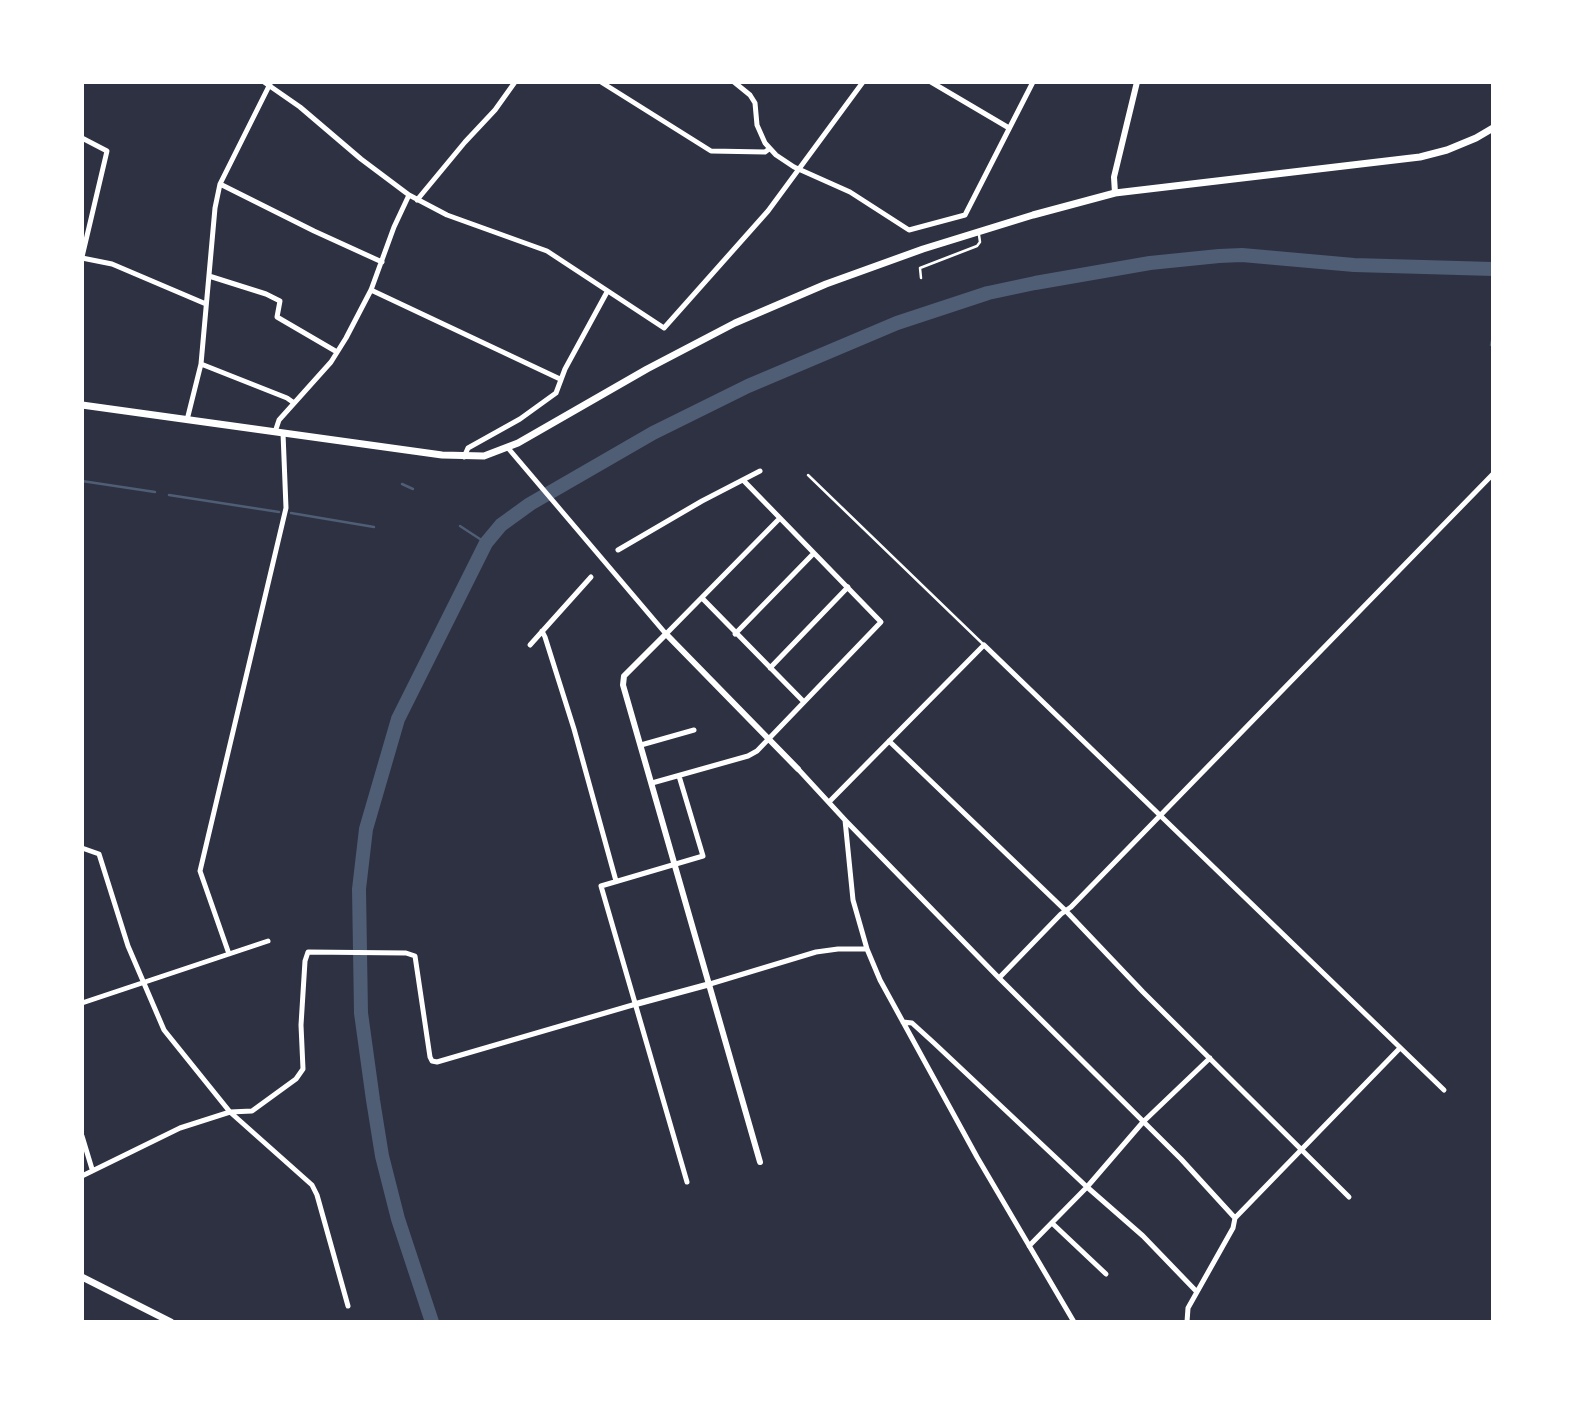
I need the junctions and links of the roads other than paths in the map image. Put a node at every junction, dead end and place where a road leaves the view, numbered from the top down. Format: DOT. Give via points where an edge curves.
graph roads {
  1 [pos="515,82"];
  2 [pos="601,82"];
  3 [pos="734,82"];
  4 [pos="863,82"];
  5 [pos="931,82"];
  6 [pos="1033,82"];
  7 [pos="1137,82"];
  8 [pos="268,83"];
  9 [pos="1009,128"];
  10 [pos="1493,128"];
  11 [pos="82,138"];
  12 [pos="769,149"];
  13 [pos="799,169"];
  14 [pos="220,184"];
  15 [pos="1115,193"];
  16 [pos="409,195"];
  17 [pos="417,200"];
  18 [pos="977,232"];
  19 [pos="82,258"];
  20 [pos="382,262"];
  21 [pos="209,276"];
  22 [pos="921,278"];
  23 [pos="371,290"];
  24 [pos="607,292"];
  25 [pos="206,304"];
  26 [pos="337,352"];
  27 [pos="201,364"];
  28 [pos="560,379"];
  29 [pos="294,403"];
  30 [pos="82,405"];
  31 [pos="187,420"];
  32 [pos="279,432"];
  33 [pos="508,448"];
  34 [pos="464,457"];
  35 [pos="760,471"];
  36 [pos="1493,474"];
  37 [pos="808,475"];
  38 [pos="743,480"];
  39 [pos="780,518"];
  40 [pos="618,550"];
  41 [pos="814,553"];
  42 [pos="591,577"];
  43 [pos="848,587"];
  44 [pos="702,598"];
  45 [pos="542,631"];
  46 [pos="666,634"];
  47 [pos="735,634"];
  48 [pos="530,645"];
  49 [pos="984,645"];
  50 [pos="770,668"];
  51 [pos="804,702"];
  52 [pos="694,730"];
  53 [pos="768,739"];
  54 [pos="889,741"];
  55 [pos="641,745"];
  56 [pos="798,769"];
  57 [pos="679,776"];
  58 [pos="652,783"];
  59 [pos="829,802"];
  60 [pos="1161,815"];
  61 [pos="845,820"];
  62 [pos="82,848"];
  63 [pos="675,865"];
  64 [pos="617,881"];
  65 [pos="1066,911"];
  66 [pos="268,941"];
  67 [pos="867,949"];
  68 [pos="229,954"];
  69 [pos="999,978"];
  70 [pos="143,981"];
  71 [pos="710,984"];
  72 [pos="82,1003"];
  73 [pos="636,1004"];
  74 [pos="903,1022"];
  75 [pos="1400,1048"];
  76 [pos="1210,1058"];
  77 [pos="1444,1090"];
  78 [pos="230,1112"];
  79 [pos="1143,1122"];
  80 [pos="82,1136"];
  81 [pos="1301,1149"];
  82 [pos="760,1162"];
  83 [pos="92,1169"];
  84 [pos="82,1176"];
  85 [pos="688,1182"];
  86 [pos="1087,1187"];
  87 [pos="1349,1197"];
  88 [pos="1235,1218"];
  89 [pos="1053,1224"];
  90 [pos="1029,1246"];
  91 [pos="1106,1274"];
  92 [pos="82,1277"];
  93 [pos="1196,1292"];
  94 [pos="348,1306"];
  95 [pos="171,1322"];
  96 [pos="1074,1322"];
  97 [pos="1186,1322"];
  1 -- 17 [label="street"];
  2 -- 12 [label="street" via="711,151"];
  3 -- 12 [label="street" via="755,103 757,125"];
  4 -- 13 [label="street"];
  5 -- 9 [label="street"];
  6 -- 9 [label="street"];
  7 -- 15 [label="street" via="1114,177"];
  8 -- 14 [label="street"];
  8 -- 16 [label="street"];
  9 -- 13 [label="street" via="965,215 909,230 850,192"];
  10 -- 15 [label="main road" via="1420,157"];
  11 -- 19 [label="street" via="107,151"];
  12 -- 13 [label="street"];
  13 -- 24 [label="street" via="667,327 660,328"];
  14 -- 20 [label="street"];
  14 -- 21 [label="street"];
  15 -- 18 [label="main road"];
  16 -- 17 [label="street"];
  16 -- 20 [label="street"];
  17 -- 24 [label="street" via="547,251"];
  18 -- 22 [label="lane" via="977,246 920,268"];
  18 -- 33 [label="main road" via="874,266 735,323"];
  19 -- 25 [label="street" via="112,264"];
  20 -- 23 [label="street"];
  21 -- 25 [label="street"];
  21 -- 26 [label="street" via="280,301 276,317"];
  23 -- 26 [label="street"];
  23 -- 28 [label="street"];
  24 -- 28 [label="street"];
  25 -- 27 [label="street"];
  26 -- 29 [label="street"];
  27 -- 29 [label="street"];
  27 -- 31 [label="street"];
  28 -- 34 [label="street" via="552,399 468,448"];
  29 -- 32 [label="street" via="279,420"];
  30 -- 31 [label="main road"];
  31 -- 32 [label="main road"];
  32 -- 34 [label="main road"];
  32 -- 68 [label="street" via="286,508 200,871"];
  33 -- 34 [label="main road"];
  33 -- 46 [label="street"];
  35 -- 38 [label="street"];
  36 -- 60 [label="street"];
  37 -- 49 [label="lane"];
  38 -- 39 [label="street"];
  38 -- 40 [label="street"];
  39 -- 41 [label="street"];
  39 -- 44 [label="street"];
  41 -- 43 [label="street"];
  41 -- 47 [label="street"];
  42 -- 45 [label="street"];
  43 -- 50 [label="street"];
  43 -- 51 [label="street" via="881,622"];
  44 -- 46 [label="street"];
  44 -- 47 [label="street"];
  45 -- 48 [label="street"];
  45 -- 64 [label="street"];
  46 -- 53 [label="street"];
  46 -- 55 [label="street" via="622,679"];
  47 -- 50 [label="street"];
  49 -- 54 [label="street"];
  49 -- 60 [label="street"];
  50 -- 51 [label="street"];
  51 -- 53 [label="street"];
  52 -- 55 [label="street"];
  53 -- 56 [label="street"];
  53 -- 57 [label="street" via="748,756"];
  54 -- 59 [label="street"];
  54 -- 65 [label="street"];
  55 -- 58 [label="street"];
  56 -- 59 [label="street"];
  57 -- 58 [label="street"];
  57 -- 63 [label="street" via="704,856"];
  58 -- 63 [label="street"];
  59 -- 61 [label="street"];
  60 -- 65 [label="street"];
  60 -- 75 [label="street"];
  61 -- 67 [label="street" via="853,900"];
  61 -- 69 [label="street"];
  62 -- 70 [label="street" via="99,854"];
  63 -- 64 [label="street"];
  63 -- 71 [label="street"];
  64 -- 73 [label="street" via="601,886"];
  65 -- 69 [label="street"];
  65 -- 76 [label="street"];
  66 -- 68 [label="street"];
  67 -- 71 [label="street" via="816,952"];
  67 -- 74 [label="street"];
  68 -- 70 [label="street"];
  69 -- 79 [label="street"];
  70 -- 72 [label="street"];
  70 -- 78 [label="street" via="164,1030"];
  71 -- 73 [label="street"];
  71 -- 82 [label="street"];
  73 -- 78 [label="street" via="437,1062 430,1057 415,956 308,952 301,1025 303,1069 252,1111"];
  73 -- 85 [label="street"];
  74 -- 86 [label="street" via="912,1023"];
  74 -- 90 [label="street"];
  75 -- 77 [label="street"];
  75 -- 81 [label="street"];
  76 -- 79 [label="street"];
  76 -- 81 [label="street"];
  78 -- 83 [label="street" via="180,1128"];
  78 -- 94 [label="street" via="312,1185"];
  79 -- 86 [label="street"];
  79 -- 88 [label="street"];
  80 -- 83 [label="street"];
  81 -- 87 [label="street"];
  81 -- 88 [label="street"];
  83 -- 84 [label="street"];
  86 -- 89 [label="street"];
  86 -- 93 [label="street" via="1143,1236"];
  88 -- 93 [label="street"];
  89 -- 90 [label="street"];
  89 -- 91 [label="street"];
  90 -- 96 [label="street"];
  92 -- 95 [label="main road"];
  93 -- 97 [label="street"];
}
